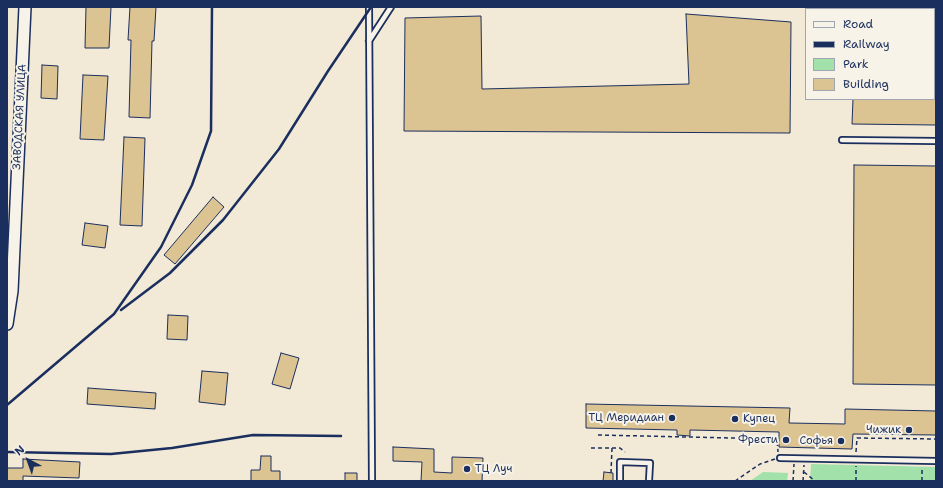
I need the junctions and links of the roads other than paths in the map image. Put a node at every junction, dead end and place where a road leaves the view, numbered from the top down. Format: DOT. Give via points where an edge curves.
graph roads {
  1 [pos="25,7"];
  2 [pos="369,7"];
  3 [pos="391,7"];
  4 [pos="369,41"];
  5 [pos="842,140"];
  6 [pos="936,141"];
  7 [pos="7,324"];
  8 [pos="780,458"];
  9 [pos="936,461"];
  10 [pos="372,481"];
  11 [pos="620,481"];
  12 [pos="649,481"];
  1 -- 7 [label="street, ЗАВОДСКАЯ УЛИЦА" via="12,291"];
  2 -- 4 [label="lane"];
  3 -- 4 [label="lane"];
  4 -- 10 [label="lane"];
  5 -- 6 [label="lane"];
  8 -- 9 [label="lane"];
  11 -- 12 [label="lane" via="620,462 650,463"];
}
